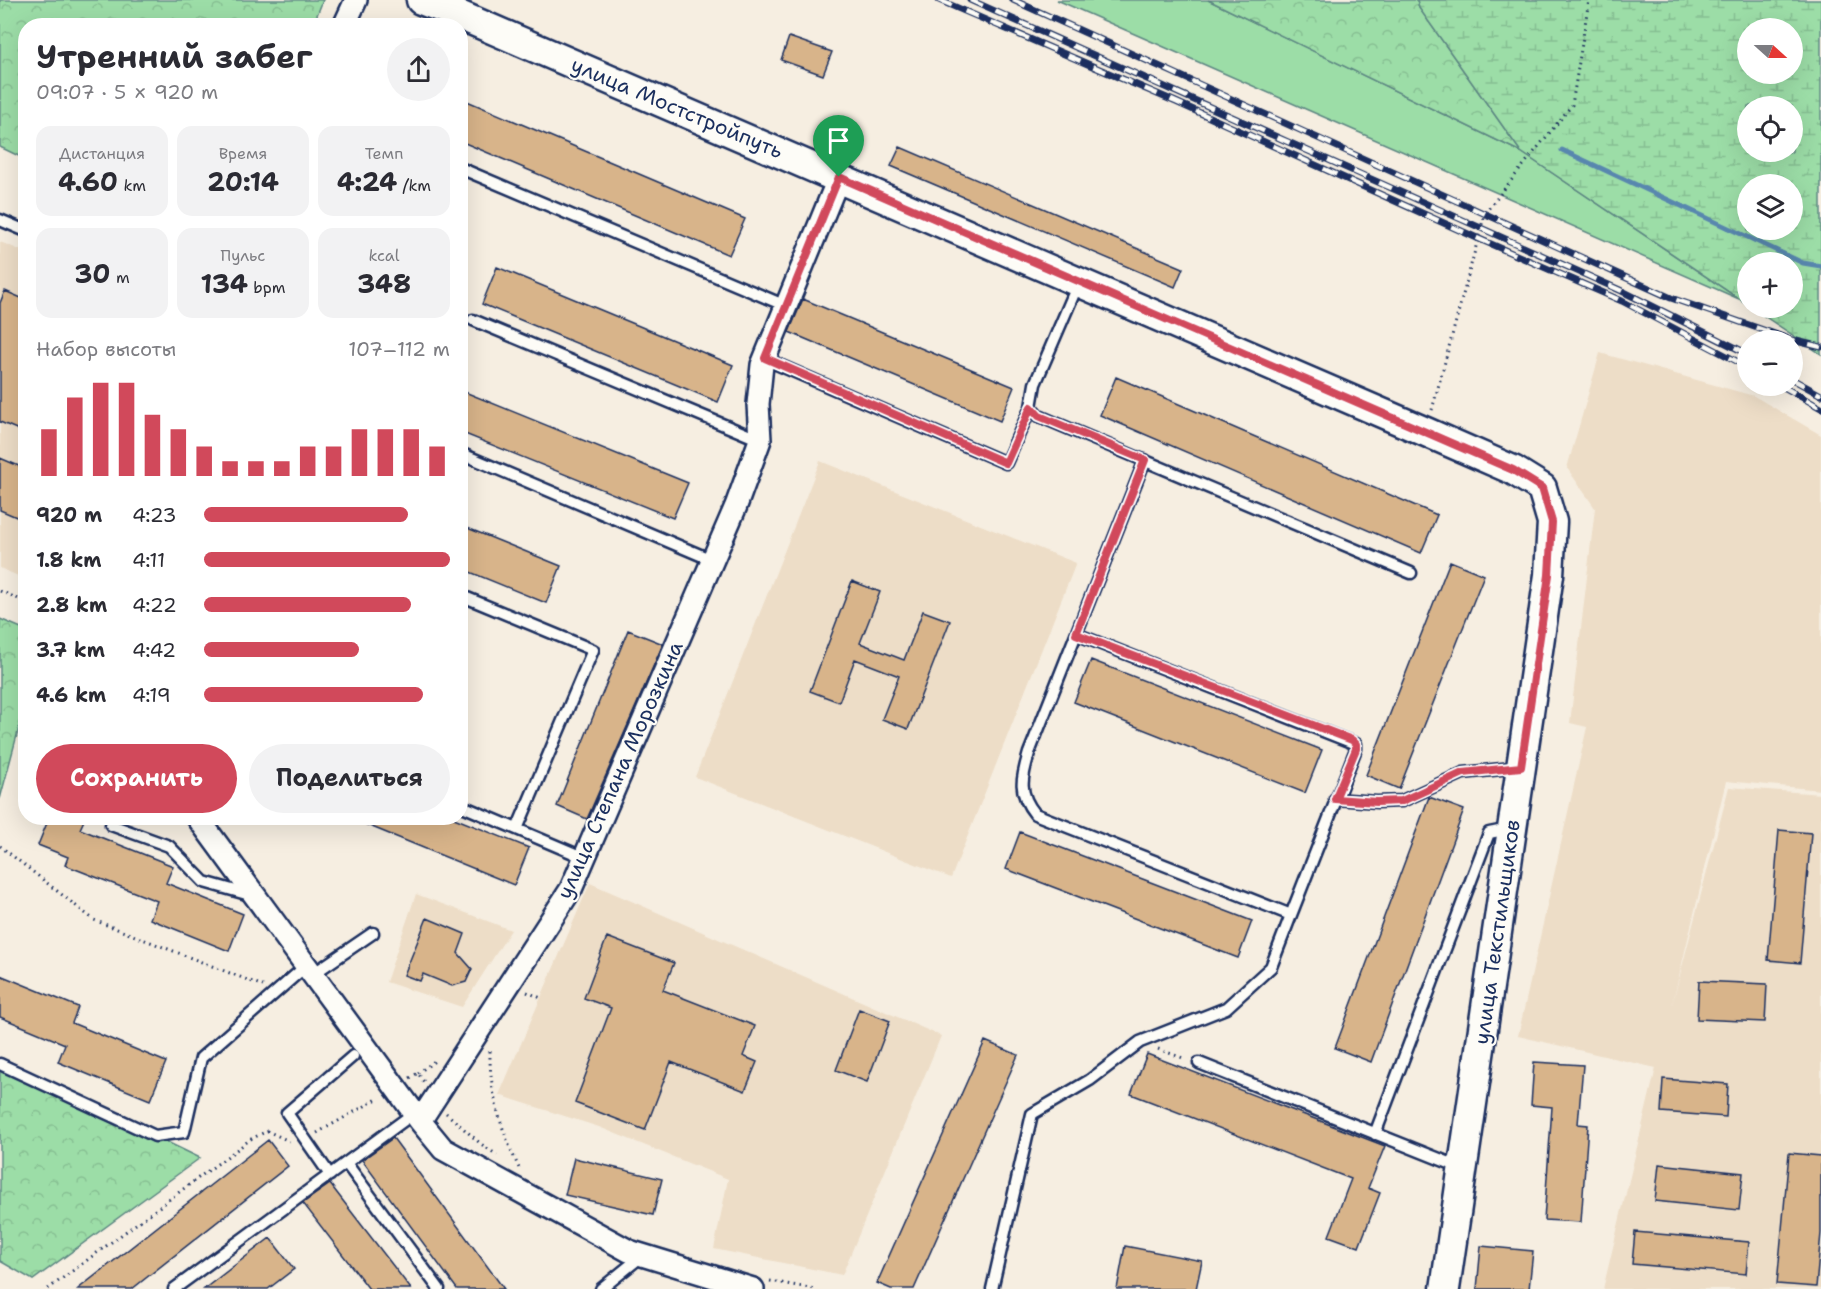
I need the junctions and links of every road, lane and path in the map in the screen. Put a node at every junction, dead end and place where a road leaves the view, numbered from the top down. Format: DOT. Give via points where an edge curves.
graph roads {
  1 [pos="356,0"];
  2 [pos="420,0"];
  3 [pos="1589,0"];
  4 [pos="348,18"];
  5 [pos="466,18"];
  6 [pos="468,19"];
  7 [pos="468,171"];
  8 [pos="839,177"];
  9 [pos="0,220"];
  10 [pos="18,228"];
  11 [pos="1079,281"];
  12 [pos="786,306"];
  13 [pos="473,320"];
  14 [pos="765,358"];
  15 [pos="1031,407"];
  16 [pos="1426,432"];
  17 [pos="760,440"];
  18 [pos="468,456"];
  19 [pos="1145,460"];
  20 [pos="712,560"];
  21 [pos="1411,573"];
  22 [pos="1549,575"];
  23 [pos="0,591"];
  24 [pos="468,598"];
  25 [pos="18,599"];
  26 [pos="1076,634"];
  27 [pos="1521,767"];
  28 [pos="1335,799"];
  29 [pos="468,808"];
  30 [pos="111,825"];
  31 [pos="203,825"];
  32 [pos="516,829"];
  33 [pos="1512,829"];
  34 [pos="0,846"];
  35 [pos="585,858"];
  36 [pos="256,896"];
  37 [pos="1291,915"];
  38 [pos="373,933"];
  39 [pos="310,970"];
  40 [pos="277,992"];
  41 [pos="1140,1042"];
  42 [pos="490,1043"];
  43 [pos="353,1056"];
  44 [pos="1199,1063"];
  45 [pos="0,1064"];
  46 [pos="396,1088"];
  47 [pos="435,1098"];
  48 [pos="417,1117"];
  49 [pos="1376,1134"];
  50 [pos="304,1140"];
  51 [pos="505,1160"];
  52 [pos="346,1163"];
  53 [pos="513,1166"];
  54 [pos="1463,1169"];
  55 [pos="330,1175"];
  56 [pos="643,1255"];
  57 [pos="48,1289"];
  58 [pos="174,1289"];
  59 [pos="439,1289"];
  60 [pos="601,1289"];
  61 [pos="753,1289"];
  62 [pos="992,1289"];
  63 [pos="1445,1289"];
  1 -- 4 [label="street"];
  2 -- 5 [label="street, улица Мостстройпуть"];
  3 -- 16 [label="path" via="1572,105 1485,213"];
  6 -- 8 [label="street, улица Мостстройпуть"];
  7 -- 12 [label="lane"];
  8 -- 11 [label="street, улица Мостстройпуть"];
  8 -- 12 [label="street, улица Степана Морозкина"];
  9 -- 10 [label="lane"];
  11 -- 15 [label="lane" via="1035,384"];
  11 -- 16 [label="street, улица Мостстройпуть"];
  12 -- 14 [label="street, улица Степана Морозкина"];
  13 -- 17 [label="lane"];
  14 -- 15 [label="lane" via="1006,463"];
  14 -- 17 [label="street, улица Степана Морозкина" via="758,404"];
  15 -- 19 [label="lane" via="1039,416"];
  16 -- 22 [label="street, улица Мостстройпуть" via="1513,470 1542,488 1552,522"];
  17 -- 20 [label="street, улица Степана Морозкина"];
  18 -- 20 [label="lane"];
  19 -- 21 [label="lane"];
  19 -- 26 [label="lane"];
  20 -- 35 [label="street, улица Степана Морозкина"];
  22 -- 27 [label="street, улица Текстильщиков"];
  23 -- 25 [label="path"];
  24 -- 32 [label="lane" via="593,650"];
  26 -- 28 [label="lane" via="1352,740 1356,749"];
  26 -- 37 [label="lane" via="1023,773 1026,802 1035,814"];
  27 -- 28 [label="lane" via="1463,773 1402,801"];
  27 -- 33 [label="street, улица Текстильщиков"];
  28 -- 37 [label="lane"];
  29 -- 32 [label="lane"];
  30 -- 36 [label="lane" via="169,846 204,882"];
  31 -- 36 [label="street"];
  32 -- 35 [label="lane"];
  33 -- 49 [label="lane" via="1489,833"];
  33 -- 54 [label="street, улица Текстильщиков"];
  34 -- 40 [label="path" via="94,920"];
  35 -- 47 [label="street, улица Степана Морозкина" via="571,888"];
  36 -- 39 [label="street"];
  37 -- 41 [label="lane" via="1271,967 1226,1008"];
  38 -- 39 [label="lane"];
  39 -- 40 [label="lane"];
  39 -- 46 [label="street"];
  40 -- 45 [label="lane" via="201,1058 184,1132 155,1136"];
  41 -- 44 [label="path"];
  41 -- 62 [label="lane" via="1090,1080 1032,1114"];
  42 -- 53 [label="path" via="497,1110 521,1171"];
  43 -- 50 [label="lane" via="287,1113"];
  44 -- 49 [label="lane"];
  46 -- 47 [label="path" via="418,1073"];
  46 -- 48 [label="street"];
  46 -- 50 [label="path"];
  47 -- 48 [label="street, улица Степана Морозкина"];
  47 -- 51 [label="path" via="442,1110"];
  48 -- 52 [label="lane"];
  48 -- 56 [label="street" via="443,1149 629,1251"];
  49 -- 54 [label="lane"];
  50 -- 55 [label="lane"];
  50 -- 57 [label="path" via="293,1143 267,1131 251,1139"];
  52 -- 55 [label="lane"];
  52 -- 59 [label="lane"];
  54 -- 63 [label="street, улица Текстильщиков"];
  55 -- 58 [label="lane"];
  56 -- 60 [label="lane"];
  56 -- 61 [label="street"];
}
